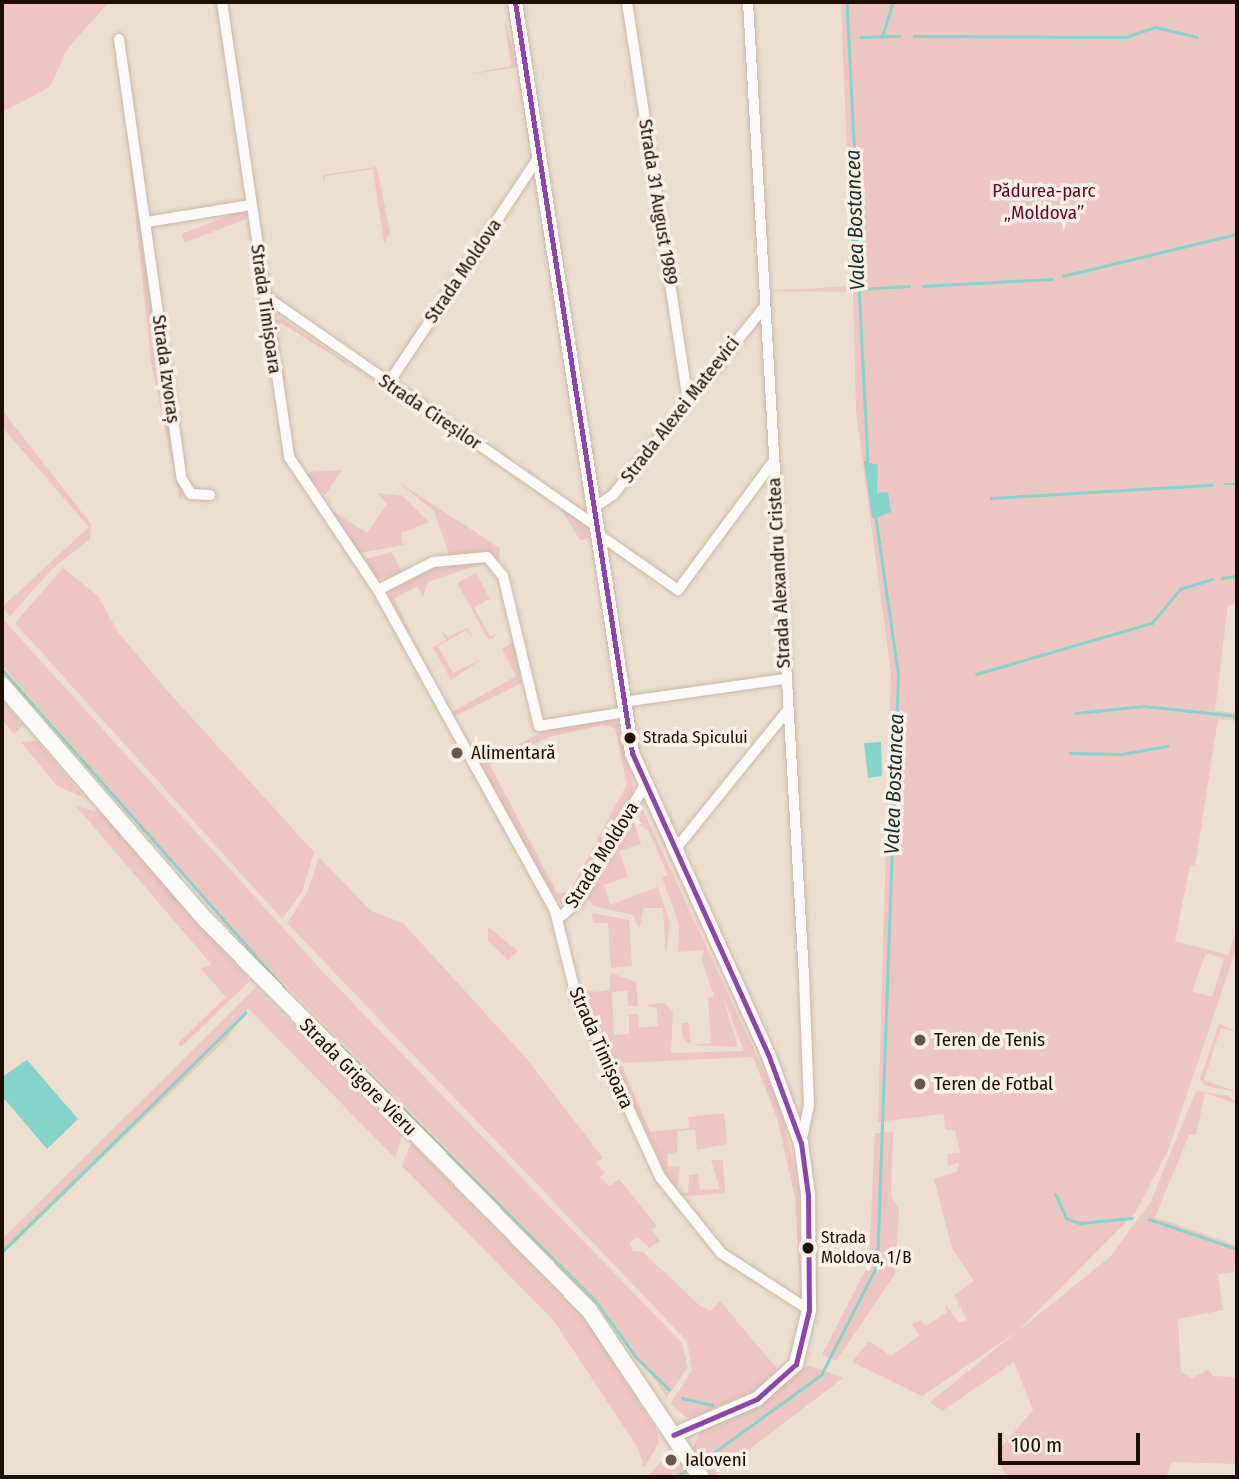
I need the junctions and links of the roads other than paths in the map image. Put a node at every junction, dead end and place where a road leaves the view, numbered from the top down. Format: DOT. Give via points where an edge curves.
graph roads {
  1 [pos="222,2"];
  2 [pos="515,2"];
  3 [pos="628,2"];
  4 [pos="748,2"];
  5 [pos="119,39"];
  6 [pos="538,158"];
  7 [pos="251,205"];
  8 [pos="147,222"];
  9 [pos="265,296"];
  10 [pos="764,307"];
  11 [pos="388,384"];
  12 [pos="688,401"];
  13 [pos="773,462"];
  14 [pos="210,495"];
  15 [pos="593,508"];
  16 [pos="597,530"];
  17 [pos="378,590"];
  18 [pos="785,679"];
  19 [pos="2,685"];
  20 [pos="624,707"];
  21 [pos="787,711"];
  22 [pos="643,788"];
  23 [pos="674,850"];
  24 [pos="558,919"];
  25 [pos="801,1143"];
  26 [pos="809,1310"];
  27 [pos="673,1434"];
  28 [pos="700,1476"];
  1 -- 7 [label="street, Strada Timișoara"];
  2 -- 6 [label="street, Strada Moldova"];
  3 -- 12 [label="street, Strada 31 August 1989"];
  4 -- 10 [label="street, Strada Alexandru Cristea"];
  5 -- 8 [label="street, Strada Izvoraș"];
  6 -- 11 [label="street, Strada Moldova"];
  6 -- 15 [label="street, Strada Moldova"];
  7 -- 8 [label="street"];
  7 -- 9 [label="street, Strada Timișoara"];
  8 -- 14 [label="street, Strada Izvoraș" via="182,479 191,494"];
  9 -- 11 [label="street, Strada Cireșilor"];
  9 -- 17 [label="street, Strada Timișoara" via="289,457"];
  10 -- 12 [label="street, Strada Alexei Mateevici"];
  10 -- 13 [label="street, Strada Alexandru Cristea"];
  11 -- 16 [label="street, Strada Cireșilor"];
  12 -- 15 [label="street, Strada Alexei Mateevici" via="613,495"];
  13 -- 16 [label="street, Strada Cireșilor" via="678,590"];
  13 -- 18 [label="street, Strada Alexandru Cristea"];
  15 -- 16 [label="street, Strada Moldova"];
  16 -- 20 [label="street, Strada Moldova"];
  17 -- 20 [label="street" via="445,560 480,555 499,567 539,726"];
  17 -- 24 [label="street, Strada Timișoara"];
  18 -- 20 [label="street"];
  18 -- 21 [label="street, Strada Alexandru Cristea"];
  19 -- 27 [label="main road, Strada Grigore Vieru" via="214,929 589,1310"];
  20 -- 22 [label="street, Strada Moldova"];
  21 -- 23 [label="street"];
  21 -- 25 [label="street, Strada Alexandru Cristea" via="809,1105"];
  22 -- 23 [label="street, Strada Moldova"];
  22 -- 24 [label="street, Strada Moldova" via="578,901"];
  23 -- 25 [label="street, Strada Moldova" via="737,982"];
  24 -- 26 [label="street, Strada Timișoara" via="575,992 660,1177 721,1253"];
  25 -- 26 [label="street, Strada Moldova" via="810,1208"];
  26 -- 27 [label="street, Strada Moldova" via="801,1354 773,1389"];
  27 -- 28 [label="main road, Strada Grigore Vieru"];
}
